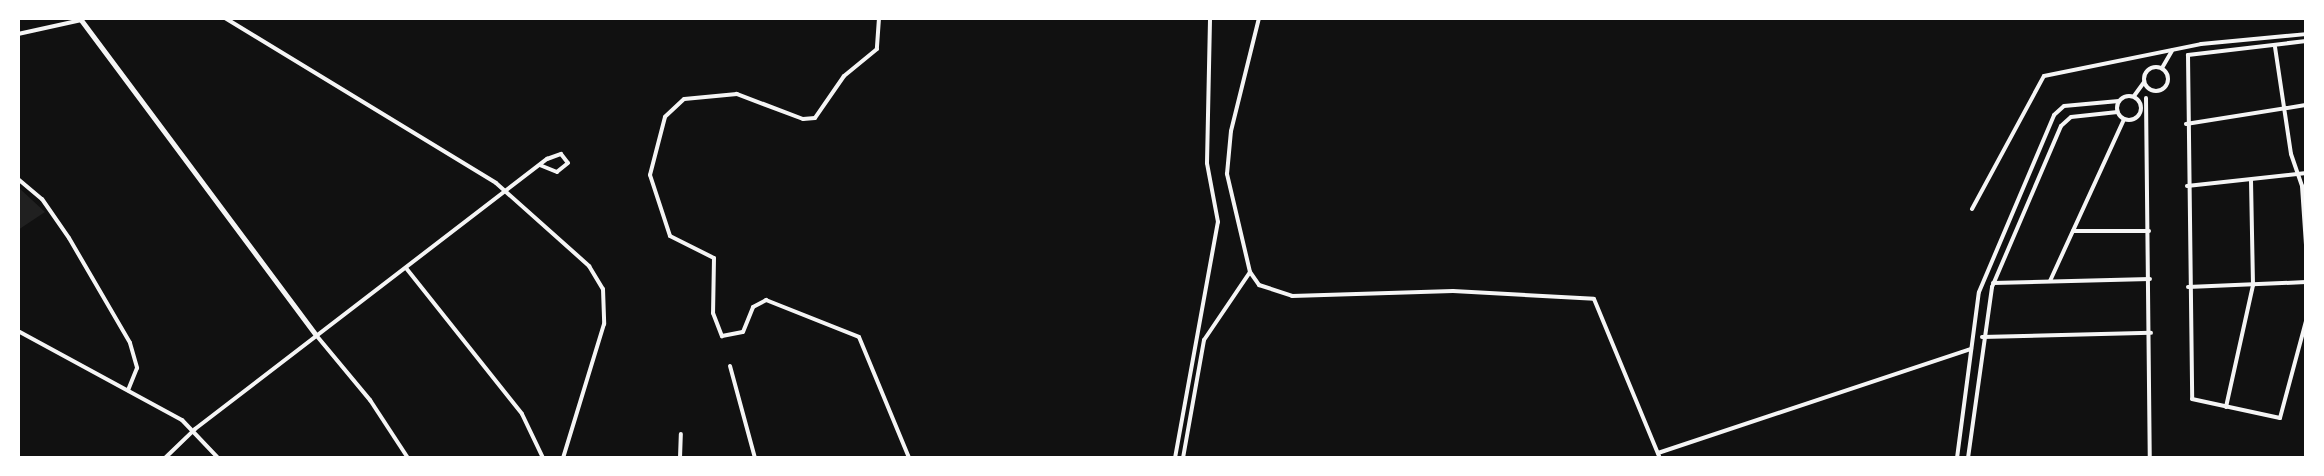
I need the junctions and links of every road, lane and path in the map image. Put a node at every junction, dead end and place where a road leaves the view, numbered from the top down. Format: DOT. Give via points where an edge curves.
graph roads {
  1 [pos="225,18"];
  2 [pos="879,18"];
  3 [pos="1210,18"];
  4 [pos="1259,18"];
  5 [pos="80,19"];
  6 [pos="18,34"];
  7 [pos="2306,34"];
  8 [pos="2306,42"];
  9 [pos="2275,47"];
  10 [pos="2172,51"];
  11 [pos="2162,68"];
  12 [pos="2144,81"];
  13 [pos="2152,90"];
  14 [pos="2134,96"];
  15 [pos="2146,98"];
  16 [pos="2119,100"];
  17 [pos="2141,105"];
  18 [pos="2306,105"];
  19 [pos="2282,107"];
  20 [pos="2118,112"];
  21 [pos="2124,119"];
  22 [pos="2186,124"];
  23 [pos="540,165"];
  24 [pos="2306,173"];
  25 [pos="2298,174"];
  26 [pos="18,179"];
  27 [pos="2251,180"];
  28 [pos="2187,186"];
  29 [pos="507,191"];
  30 [pos="1972,209"];
  31 [pos="2073,231"];
  32 [pos="2149,231"];
  33 [pos="2306,245"];
  34 [pos="406,268"];
  35 [pos="1250,272"];
  36 [pos="2150,279"];
  37 [pos="2050,281"];
  38 [pos="2306,282"];
  39 [pos="1993,283"];
  40 [pos="2253,285"];
  41 [pos="2188,287"];
  42 [pos="2306,321"];
  43 [pos="18,332"];
  44 [pos="2151,333"];
  45 [pos="316,335"];
  46 [pos="1982,336"];
  47 [pos="1971,349"];
  48 [pos="730,366"];
  49 [pos="128,390"];
  50 [pos="2226,407"];
  51 [pos="195,429"];
  52 [pos="681,435"];
  53 [pos="1659,455"];
  54 [pos="165,458"];
  55 [pos="218,458"];
  56 [pos="408,458"];
  57 [pos="543,458"];
  58 [pos="563,458"];
  59 [pos="680,458"];
  60 [pos="755,458"];
  61 [pos="907,458"];
  62 [pos="1175,458"];
  63 [pos="1183,458"];
  64 [pos="1957,458"];
  65 [pos="1968,458"];
  66 [pos="2150,458"];
  1 -- 29 [label="street"];
  2 -- 61 [label="street" via="877,49 844,76 815,118 803,119 737,94 684,99 665,117 650,175 670,236 714,258 713,313 722,336 742,332 753,307 766,300 859,337"];
  3 -- 62 [label="street" via="1207,163 1218,222"];
  4 -- 35 [label="street" via="1231,131 1227,174"];
  5 -- 6 [label="street"];
  5 -- 45 [label="street"];
  7 -- 10 [label="street"];
  8 -- 9 [label="street"];
  9 -- 19 [label="street"];
  9 -- 22 [label="street" via="2188,55"];
  10 -- 11 [label="street"];
  10 -- 30 [label="street" via="2044,76"];
  11 -- 12 [label="street" via="2150,68"];
  11 -- 13 [label="street" via="2168,82"];
  12 -- 13 [label="street"];
  12 -- 14 [label="street"];
  13 -- 15 [label="street"];
  14 -- 16 [label="street"];
  14 -- 17 [label="street"];
  15 -- 17 [label="street"];
  15 -- 32 [label="street"];
  16 -- 20 [label="street"];
  16 -- 47 [label="street" via="2064,105 2054,115 1981,286"];
  17 -- 21 [label="street" via="2138,117"];
  18 -- 19 [label="street"];
  19 -- 22 [label="street"];
  19 -- 25 [label="street"];
  20 -- 21 [label="street"];
  20 -- 39 [label="street" via="2071,117 2061,126"];
  21 -- 31 [label="street"];
  22 -- 28 [label="street"];
  23 -- 23 [label="street" via="561,154 568,163 557,172"];
  23 -- 29 [label="street"];
  24 -- 25 [label="street"];
  25 -- 27 [label="street"];
  25 -- 33 [label="street"];
  26 -- 49 [label="street" via="42,199 69,238 130,343 136,368"];
  27 -- 28 [label="street"];
  27 -- 40 [label="street"];
  28 -- 41 [label="street"];
  29 -- 34 [label="street"];
  29 -- 58 [label="street" via="589,266 603,289 601,340"];
  31 -- 32 [label="street"];
  31 -- 37 [label="street"];
  32 -- 36 [label="street"];
  34 -- 45 [label="street"];
  34 -- 57 [label="street" via="522,414"];
  35 -- 53 [label="street" via="1259,285 1292,296 1452,291 1594,299"];
  35 -- 63 [label="street" via="1204,340"];
  36 -- 37 [label="street"];
  36 -- 44 [label="street"];
  37 -- 39 [label="street"];
  38 -- 40 [label="street"];
  39 -- 46 [label="street"];
  40 -- 41 [label="street"];
  40 -- 50 [label="street"];
  41 -- 50 [label="street" via="2192,399"];
  42 -- 50 [label="street" via="2280,418"];
  43 -- 49 [label="street"];
  44 -- 46 [label="street"];
  44 -- 66 [label="street"];
  45 -- 51 [label="street"];
  45 -- 56 [label="street" via="370,400"];
  46 -- 65 [label="street"];
  47 -- 53 [label="street"];
  47 -- 64 [label="street"];
  48 -- 60 [label="street"];
  49 -- 51 [label="street"];
  51 -- 54 [label="street"];
  51 -- 55 [label="street"];
  52 -- 59 [label="street"];
}
